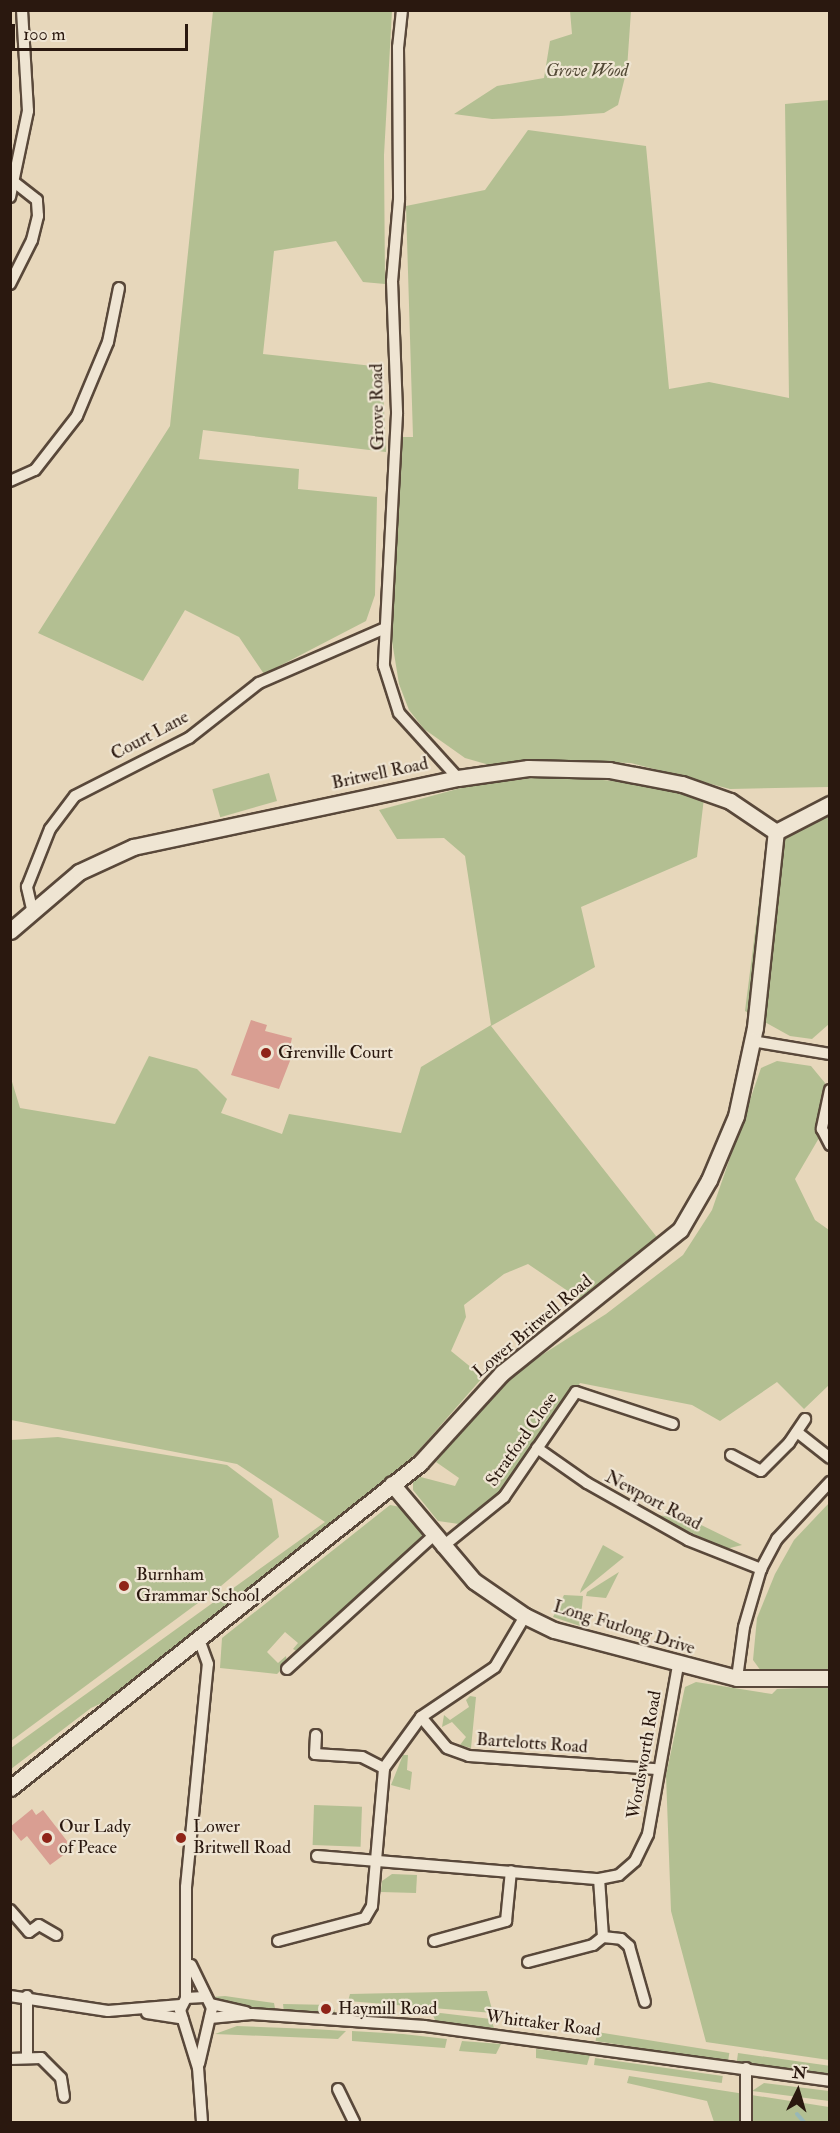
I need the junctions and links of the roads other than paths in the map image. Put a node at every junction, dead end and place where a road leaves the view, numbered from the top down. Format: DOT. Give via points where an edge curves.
graph roads {
  1 [pos="22,10"];
  2 [pos="402,10"];
  3 [pos="13,180"];
  4 [pos="10,197"];
  5 [pos="10,284"];
  6 [pos="119,288"];
  7 [pos="10,481"];
  8 [pos="383,629"];
  9 [pos="458,778"];
  10 [pos="830,804"];
  11 [pos="776,832"];
  12 [pos="32,909"];
  13 [pos="10,932"];
  14 [pos="752,1041"];
  15 [pos="830,1054"];
  16 [pos="830,1090"];
  17 [pos="830,1145"];
  18 [pos="805,1419"];
  19 [pos="673,1424"];
  20 [pos="797,1432"];
  21 [pos="537,1448"];
  22 [pos="731,1455"];
  23 [pos="830,1458"];
  24 [pos="830,1482"];
  25 [pos="392,1484"];
  26 [pos="438,1542"];
  27 [pos="761,1569"];
  28 [pos="525,1616"];
  29 [pos="199,1639"];
  30 [pos="678,1665"];
  31 [pos="287,1669"];
  32 [pos="737,1678"];
  33 [pos="830,1678"];
  34 [pos="421,1717"];
  35 [pos="316,1735"];
  36 [pos="384,1768"];
  37 [pos="657,1769"];
  38 [pos="10,1788"];
  39 [pos="317,1856"];
  40 [pos="373,1860"];
  41 [pos="511,1871"];
  42 [pos="599,1879"];
  43 [pos="10,1910"];
  44 [pos="56,1935"];
  45 [pos="603,1937"];
  46 [pos="278,1941"];
  47 [pos="434,1941"];
  48 [pos="188,1956"];
  49 [pos="528,1962"];
  50 [pos="10,1996"];
  51 [pos="27,1996"];
  52 [pos="207,2000"];
  53 [pos="183,2002"];
  54 [pos="645,2002"];
  55 [pos="134,2011"];
  56 [pos="252,2014"];
  57 [pos="209,2020"];
  58 [pos="185,2021"];
  59 [pos="27,2057"];
  60 [pos="10,2059"];
  61 [pos="198,2068"];
  62 [pos="746,2068"];
  63 [pos="830,2081"];
  64 [pos="338,2089"];
  65 [pos="64,2097"];
  66 [pos="202,2122"];
  67 [pos="354,2122"];
  68 [pos="746,2122"];
  1 -- 3 [label="street" via="28,111"];
  2 -- 8 [label="street, Grove Road" via="398,47 399,200 392,281 397,414"];
  3 -- 4 [label="street"];
  3 -- 5 [label="street" via="36,200 38,216 32,240"];
  6 -- 7 [label="street" via="108,342 77,416 35,470"];
  8 -- 9 [label="street, Grove Road" via="384,666 399,713"];
  8 -- 12 [label="street, Court Lane" via="259,683 189,738 75,796 50,829 27,887"];
  9 -- 11 [label="street, Britwell Road" via="569,767 650,776 730,801"];
  9 -- 12 [label="street, Britwell Road" via="133,847 79,872"];
  10 -- 11 [label="street"];
  11 -- 14 [label="street, Lower Britwell Road"];
  12 -- 13 [label="street, Britwell Road"];
  14 -- 15 [label="street"];
  14 -- 25 [label="street, Lower Britwell Road" via="736,1116 709,1180 680,1230 502,1373 420,1463"];
  16 -- 17 [label="street" via="822,1130"];
  18 -- 20 [label="street"];
  19 -- 21 [label="street, Stratford Close" via="576,1392"];
  20 -- 22 [label="street" via="761,1471"];
  20 -- 23 [label="street"];
  21 -- 26 [label="street, Stratford Close" via="504,1497"];
  21 -- 27 [label="street, Newport Road" via="587,1483 678,1535"];
  24 -- 27 [label="street" via="777,1539"];
  25 -- 26 [label="street, Long Furlong Drive"];
  25 -- 29 [label="street, Lower Britwell Road"];
  26 -- 28 [label="street, Long Furlong Drive" via="474,1581"];
  26 -- 31 [label="street, Stratford Close"];
  27 -- 32 [label="street" via="744,1627"];
  28 -- 30 [label="street, Long Furlong Drive" via="555,1630"];
  28 -- 34 [label="street" via="495,1667"];
  29 -- 38 [label="street, Lower Britwell Road"];
  29 -- 48 [label="street" via="208,1664 186,1887"];
  30 -- 32 [label="street, Long Furlong Drive"];
  30 -- 37 [label="street, Wordsworth Road"];
  32 -- 33 [label="street, Long Furlong Drive"];
  34 -- 36 [label="street"];
  34 -- 37 [label="street, Bartelotts Road" via="447,1748 469,1756"];
  35 -- 36 [label="street" via="315,1754 362,1757"];
  36 -- 40 [label="street"];
  37 -- 42 [label="street, Wordsworth Road" via="648,1834 635,1861 619,1875"];
  39 -- 40 [label="street, Wordsworth Road"];
  40 -- 41 [label="street, Wordsworth Road"];
  40 -- 46 [label="street" via="372,1906 366,1917"];
  41 -- 42 [label="street, Wordsworth Road"];
  41 -- 47 [label="street" via="506,1921"];
  42 -- 45 [label="street"];
  43 -- 44 [label="street" via="29,1932 39,1925"];
  45 -- 49 [label="street" via="593,1945"];
  45 -- 54 [label="street" via="629,1946"];
  48 -- 52 [label="street"];
  48 -- 53 [label="street"];
  50 -- 51 [label="street"];
  51 -- 55 [label="street" via="83,2008"];
  51 -- 59 [label="street"];
  52 -- 53 [label="street"];
  52 -- 56 [label="street, Whittaker Road"];
  52 -- 57 [label="street"];
  53 -- 55 [label="street"];
  53 -- 58 [label="street"];
  55 -- 58 [label="street"];
  56 -- 57 [label="street, Whittaker Road"];
  56 -- 62 [label="street, Whittaker Road" via="437,2028"];
  57 -- 58 [label="street" via="198,2026"];
  57 -- 61 [label="street"];
  58 -- 61 [label="street"];
  59 -- 60 [label="street"];
  59 -- 65 [label="street" via="41,2058 51,2065 61,2078"];
  61 -- 66 [label="street"];
  62 -- 63 [label="street, Whittaker Road"];
  62 -- 68 [label="street"];
  64 -- 67 [label="street"];
}
